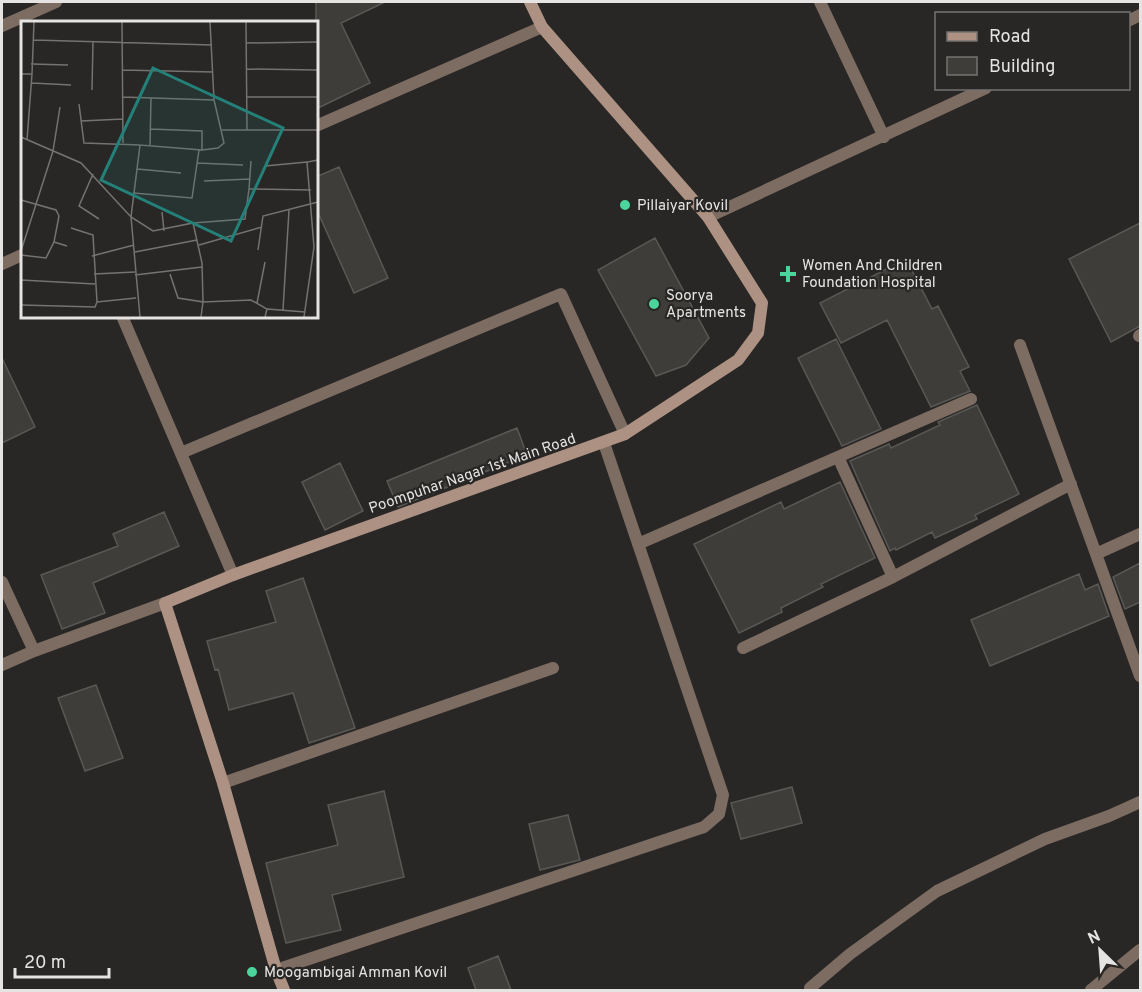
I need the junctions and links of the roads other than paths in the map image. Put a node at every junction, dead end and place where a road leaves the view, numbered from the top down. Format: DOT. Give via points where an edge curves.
graph roads {
  1 [pos="56,2"];
  2 [pos="530,2"];
  3 [pos="820,2"];
  4 [pos="2,26"];
  5 [pos="542,27"];
  6 [pos="982,90"];
  7 [pos="318,125"];
  8 [pos="885,137"];
  9 [pos="708,217"];
  10 [pos="21,255"];
  11 [pos="2,264"];
  12 [pos="123,318"];
  13 [pos="1020,345"];
  14 [pos="971,399"];
  15 [pos="625,434"];
  16 [pos="604,443"];
  17 [pos="181,453"];
  18 [pos="838,457"];
  19 [pos="1071,484"];
  20 [pos="1140,534"];
  21 [pos="638,544"];
  22 [pos="1096,554"];
  23 [pos="233,574"];
  24 [pos="893,577"];
  25 [pos="2,582"];
  26 [pos="165,603"];
  27 [pos="743,648"];
  28 [pos="34,651"];
  29 [pos="2,665"];
  30 [pos="553,668"];
  31 [pos="1140,676"];
  32 [pos="223,783"];
  33 [pos="1140,802"];
  34 [pos="1140,950"];
  35 [pos="276,970"];
  36 [pos="284,990"];
  37 [pos="810,990"];
  38 [pos="1091,990"];
  1 -- 4 [label="street"];
  2 -- 5 [label="main road, Poompuhar Nagar 1st Main Road"];
  3 -- 8 [label="street"];
  5 -- 7 [label="street"];
  5 -- 9 [label="main road, Poompuhar Nagar 1st Main Road"];
  6 -- 8 [label="street"];
  8 -- 9 [label="street"];
  9 -- 15 [label="main road, Poompuhar Nagar 1st Main Road" via="762,303 758,333 738,360"];
  10 -- 11 [label="street"];
  12 -- 17 [label="street"];
  13 -- 19 [label="street"];
  14 -- 18 [label="street"];
  15 -- 16 [label="main road, Poompuhar Nagar 1st Main Road"];
  15 -- 17 [label="street" via="561,294"];
  16 -- 21 [label="street"];
  16 -- 23 [label="main road, Poompuhar Nagar 1st Main Road"];
  17 -- 23 [label="street"];
  18 -- 21 [label="street"];
  18 -- 24 [label="street"];
  19 -- 22 [label="street"];
  19 -- 24 [label="street"];
  20 -- 22 [label="street"];
  21 -- 35 [label="street" via="723,795 719,814 704,827"];
  22 -- 31 [label="street"];
  23 -- 26 [label="main road, Poompuhar Nagar 1st Main Road"];
  24 -- 27 [label="street"];
  25 -- 28 [label="street"];
  26 -- 28 [label="street"];
  26 -- 32 [label="main road"];
  28 -- 29 [label="street"];
  30 -- 32 [label="street"];
  32 -- 35 [label="main road"];
  33 -- 37 [label="street" via="1045,839 937,891 850,954"];
  34 -- 38 [label="street"];
  35 -- 36 [label="main road"];
}
